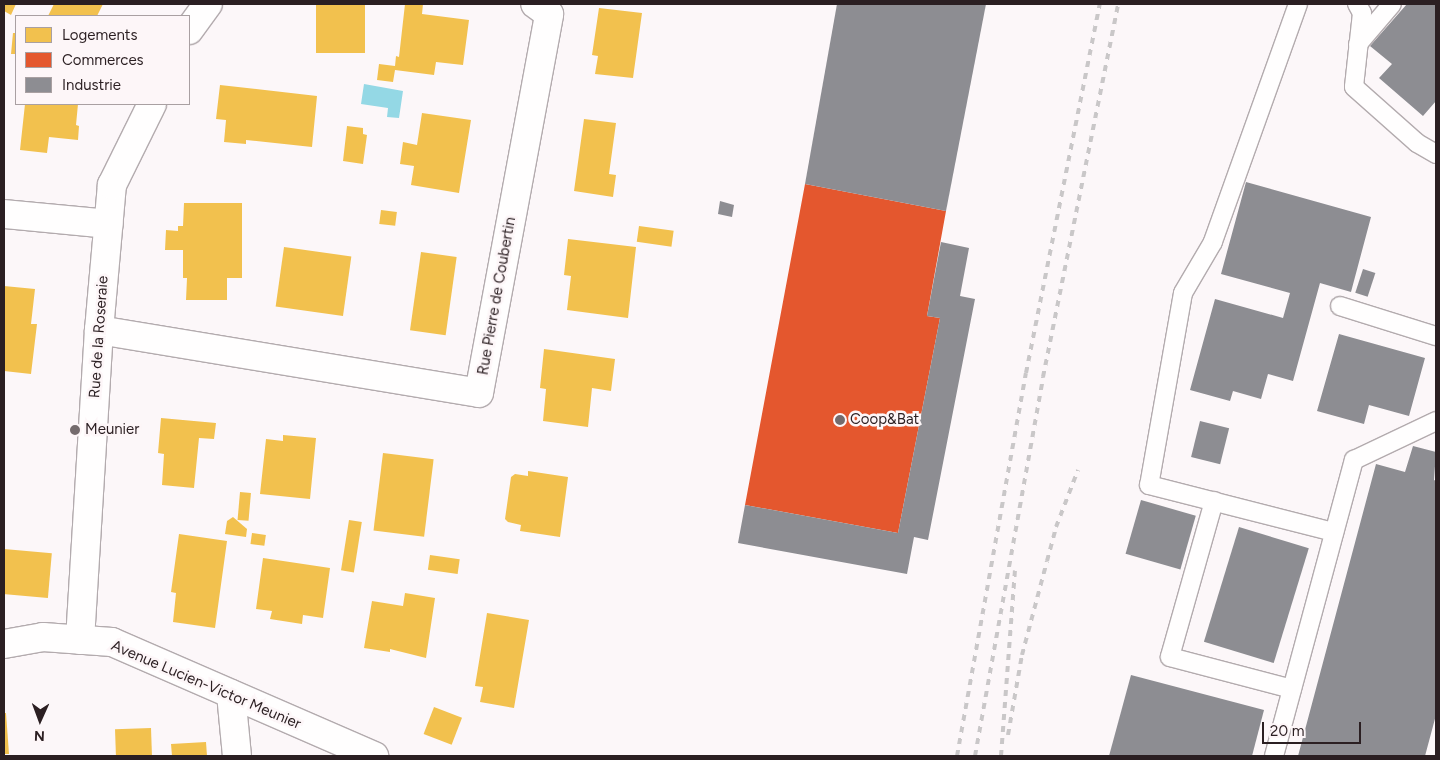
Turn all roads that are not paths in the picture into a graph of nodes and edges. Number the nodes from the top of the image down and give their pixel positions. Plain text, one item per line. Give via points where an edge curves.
1 (208, 4) edge
2 (535, 4) edge
3 (1298, 4) edge
4 (1357, 4) edge
5 (1392, 4) edge
6 (190, 29) edge
7 (1358, 44) junction
8 (152, 105) edge
9 (1436, 154) edge
10 (4, 214) edge
11 (109, 224) junction
12 (1340, 306) dead end
13 (99, 330) junction
14 (1436, 336) edge
15 (1436, 421) edge
16 (1214, 501) junction
17 (1334, 532) junction
18 (80, 640) junction
19 (4, 644) edge
20 (1292, 689) junction
21 (231, 694) junction
22 (358, 753) edge
23 (237, 756) edge
24 (1274, 756) edge

1 - 6 street
2 - 13 street, Rue Pierre de Coubertin via 549,14 479,393
3 - 16 lane via 1213,242 1184,293 1149,485
4 - 7 lane via 1362,13
5 - 7 lane
7 - 9 lane via 1354,87 1417,143
8 - 11 street, Rue de la Roseraie via 112,185
10 - 11 street
11 - 13 street, Rue de la Roseraie
12 - 14 lane
13 - 18 street, Rue de la Roseraie
15 - 17 lane via 1354,460
16 - 17 lane
16 - 20 lane via 1170,657
17 - 20 lane
18 - 19 street, Avenue Lucien-Victor Meunier via 43,637
18 - 21 street, Avenue Lucien-Victor Meunier via 112,642
20 - 24 lane
21 - 22 street, Avenue Lucien-Victor Meunier
21 - 23 street

